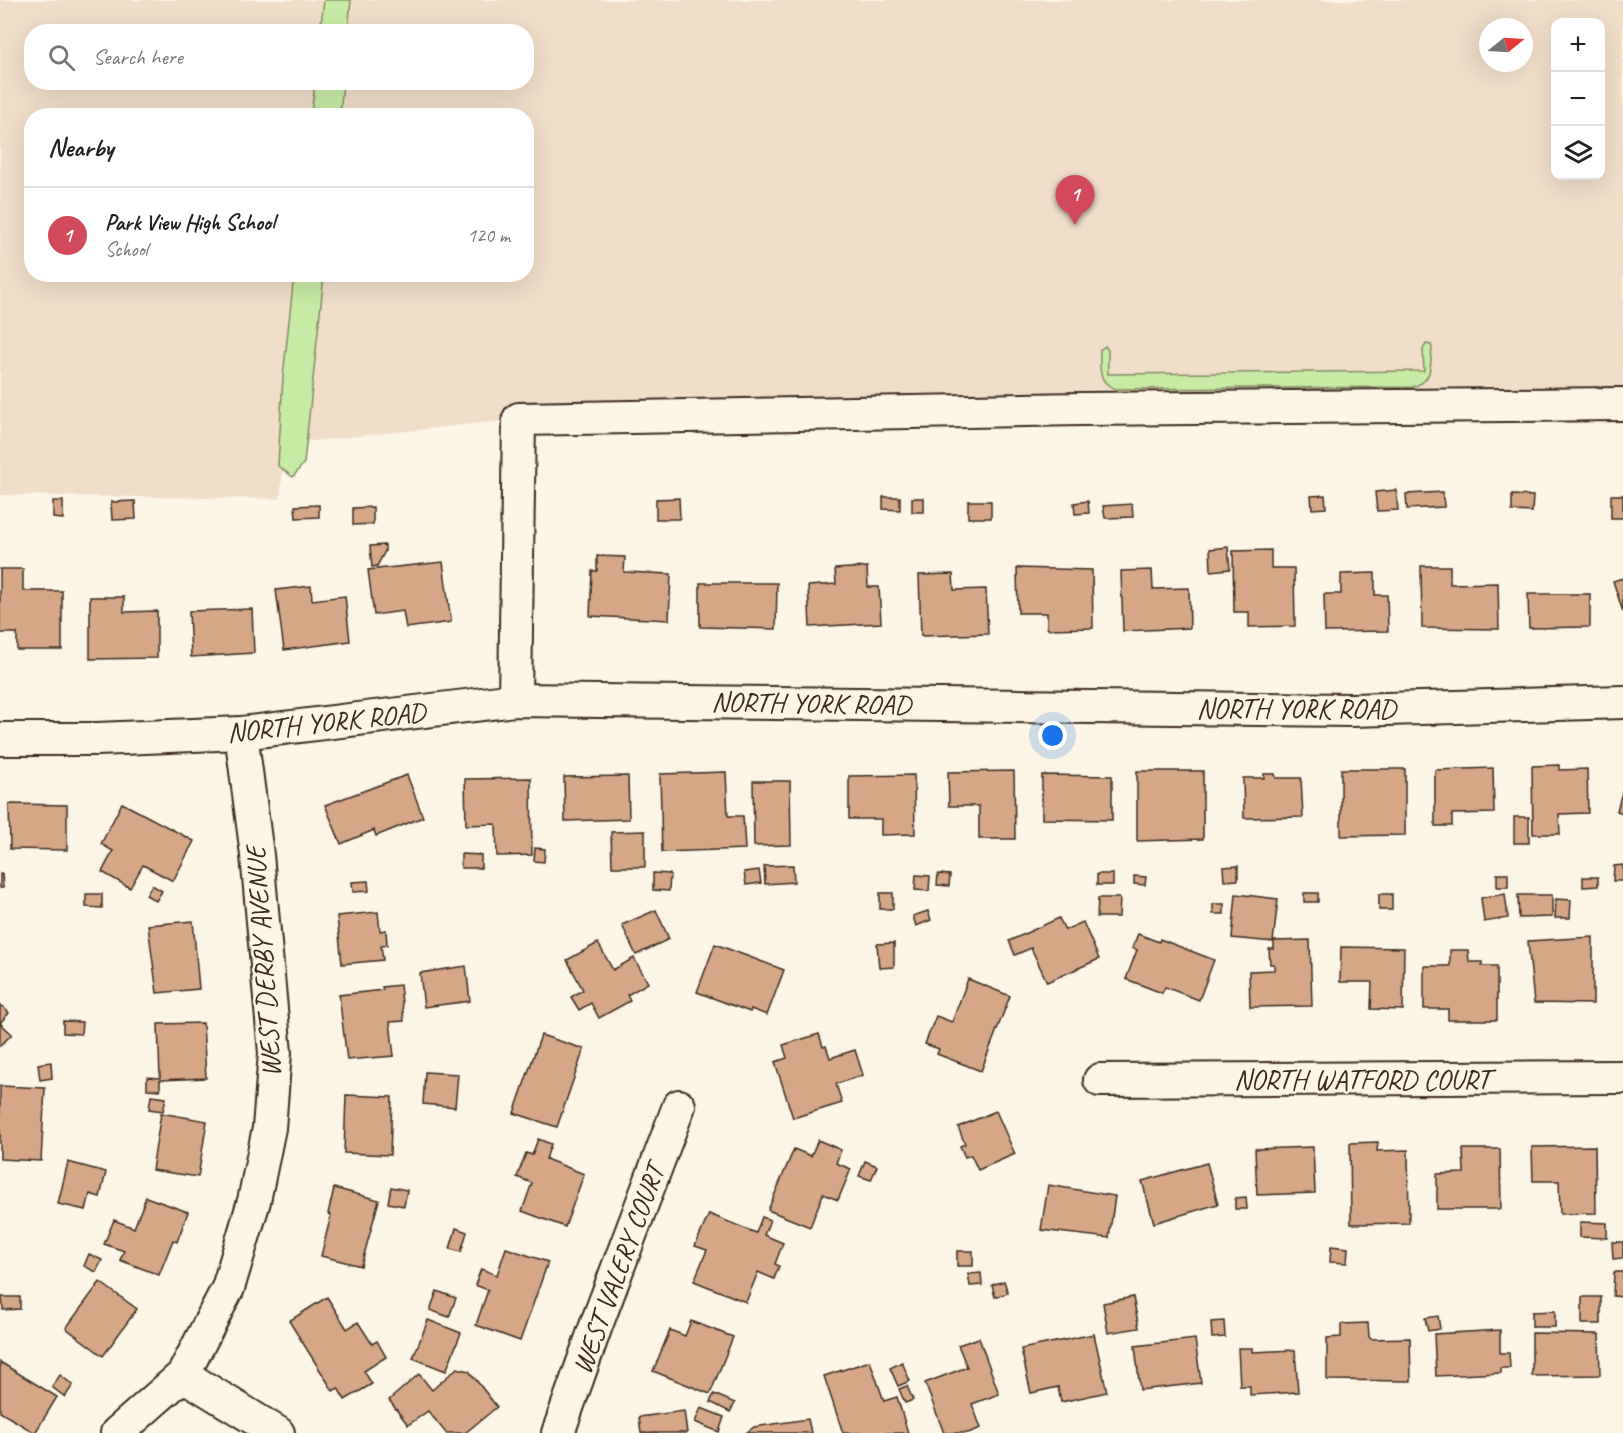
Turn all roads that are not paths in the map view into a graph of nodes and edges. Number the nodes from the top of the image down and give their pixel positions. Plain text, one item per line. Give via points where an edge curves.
1 (1623, 405) edge
2 (515, 700) junction
3 (1623, 702) edge
4 (241, 733) junction
5 (0, 739) edge
6 (1623, 1077) edge
7 (1100, 1080) dead end
8 (679, 1106) dead end
9 (183, 1375) junction
10 (117, 1433) edge
11 (278, 1433) edge
12 (558, 1433) edge

1 - 2 street via 1070,409 519,419
2 - 3 street, NORTH YORK ROAD via 1352,710
2 - 4 street, NORTH YORK ROAD
4 - 5 street, NORTH YORK ROAD
4 - 9 street, WEST DERBY AVENUE via 275,1053 269,1128 254,1201 228,1288
6 - 7 street, NORTH WATFORD COURT
8 - 12 street, WEST VALERY COURT
9 - 10 street, WEST DERBY AVENUE
9 - 11 street

